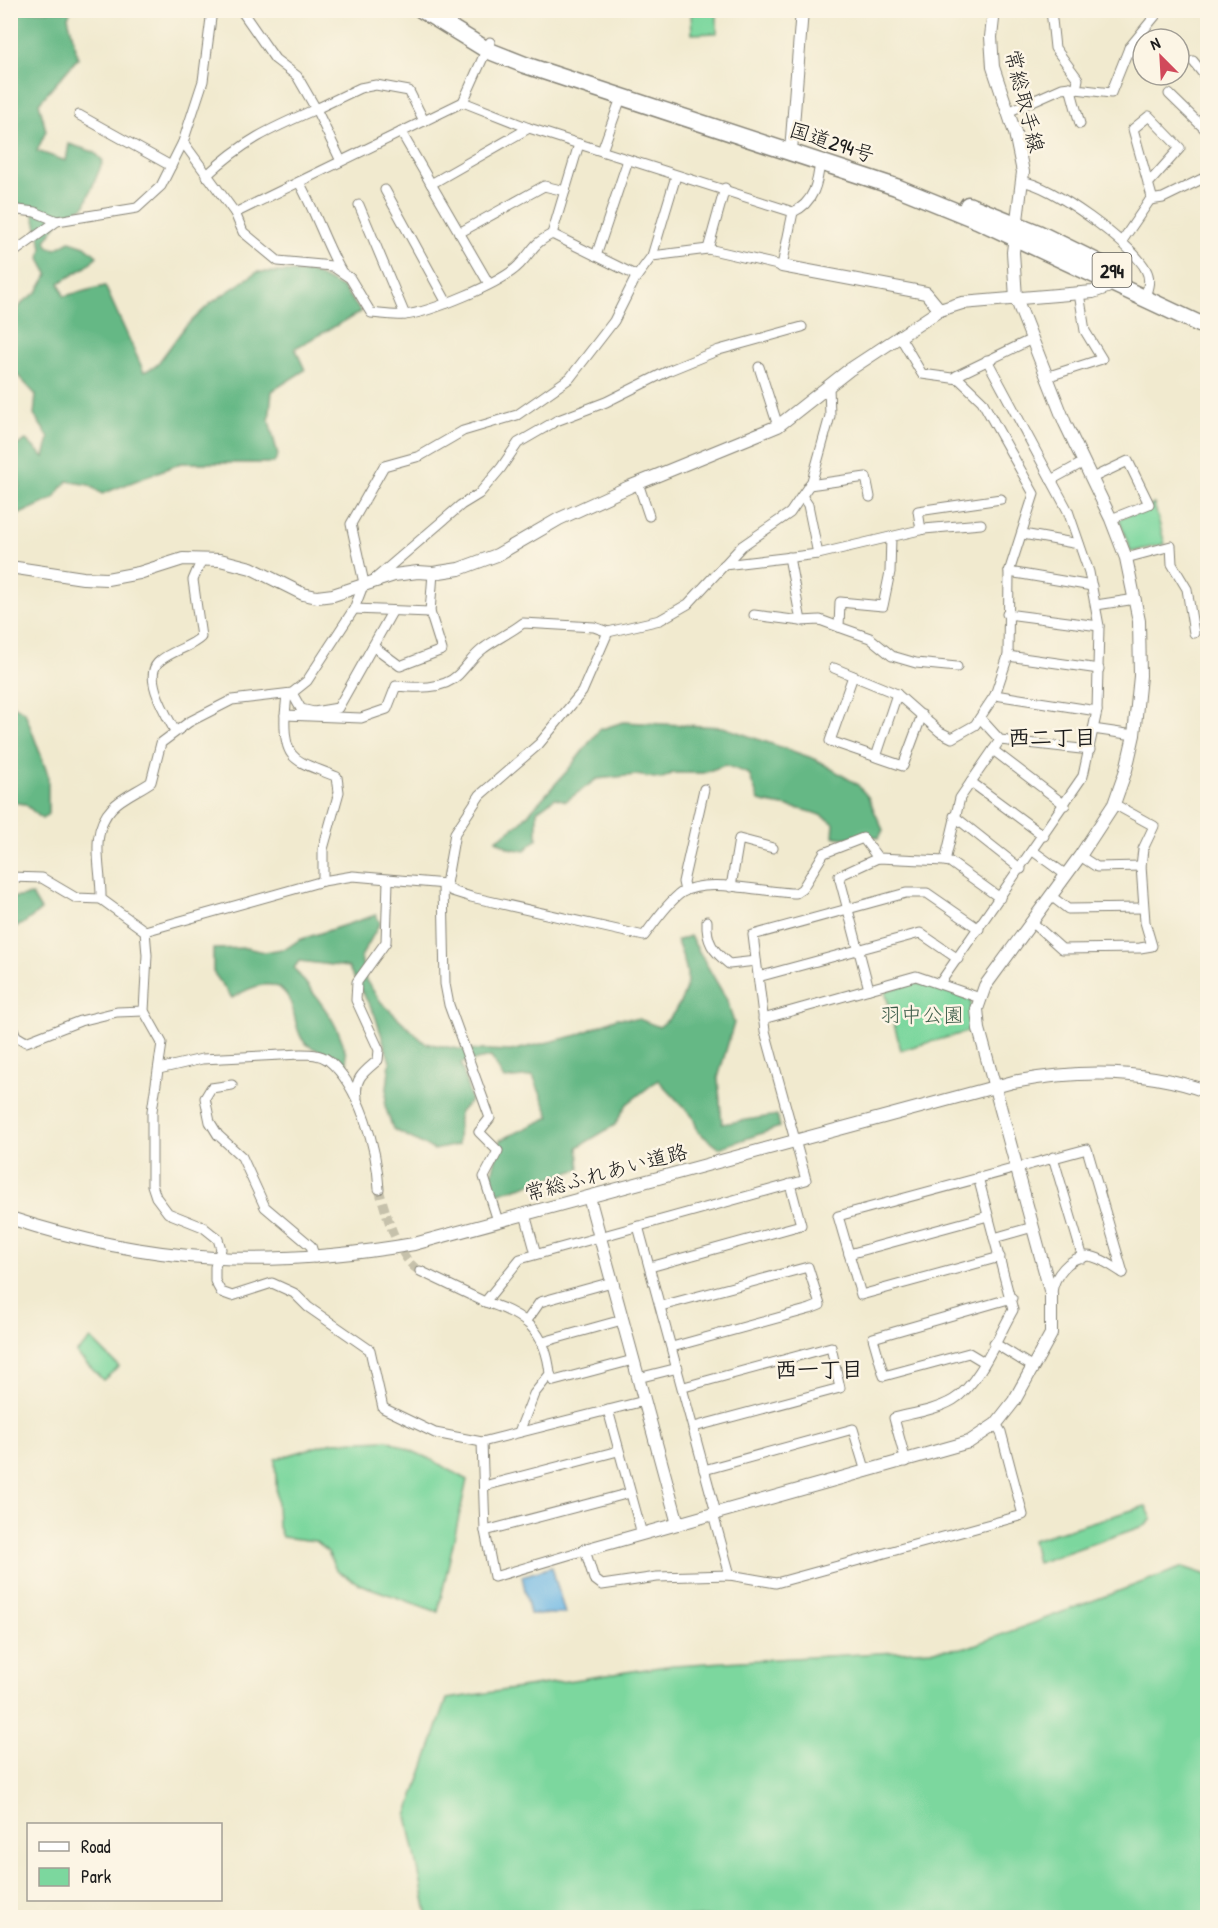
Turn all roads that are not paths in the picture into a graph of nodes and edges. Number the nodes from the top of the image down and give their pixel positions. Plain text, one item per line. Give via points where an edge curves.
1 (212, 10) edge
2 (241, 10) edge
3 (802, 10) edge
4 (994, 10) edge
5 (1051, 10) edge
6 (1160, 10) edge
7 (429, 14) edge
8 (488, 46) junction
9 (1129, 48) joint
10 (1193, 61) dead end
11 (1208, 80) edge
12 (1073, 88) junction
13 (622, 94) junction
14 (1169, 94) dead end
15 (463, 102) junction
16 (316, 109) junction
17 (1008, 112) junction
18 (79, 115) dead end
19 (423, 121) junction
20 (1080, 124) dead end
21 (529, 128) junction
22 (401, 132) junction
23 (1208, 132) edge
24 (183, 142) junction
25 (579, 144) junction
26 (792, 146) junction
27 (602, 151) junction
28 (628, 160) junction
29 (341, 161) junction
30 (820, 161) junction
31 (171, 166) junction
32 (206, 176) junction
33 (676, 176) junction
34 (1208, 176) edge
35 (299, 182) junction
36 (1023, 182) junction
37 (431, 184) junction
38 (1148, 184) junction
39 (725, 189) junction
40 (385, 190) dead end
41 (565, 191) junction
42 (1150, 200) junction
43 (359, 205) dead end
44 (10, 209) edge
45 (793, 212) junction
46 (235, 213) junction
47 (57, 221) junction
48 (1015, 230) junction
49 (459, 233) junction
50 (552, 234) junction
51 (1122, 241) junction
52 (708, 249) junction
53 (10, 255) edge
54 (596, 256) junction
55 (652, 256) junction
56 (782, 266) junction
57 (341, 272) junction
58 (637, 276) junction
59 (1112, 282) junction
60 (489, 284) junction
61 (1146, 292) junction
62 (1079, 293) junction
63 (1016, 298) junction
64 (447, 303) junction
65 (940, 310) junction
66 (405, 315) junction
67 (1208, 319) edge
68 (802, 327) dead end
69 (1208, 328) edge
70 (899, 335) junction
71 (1032, 339) junction
72 (987, 360) junction
73 (759, 367) dead end
74 (1046, 377) junction
75 (959, 379) junction
76 (829, 386) junction
77 (778, 426) junction
78 (1084, 462) junction
79 (1092, 478) junction
80 (1051, 480) junction
81 (638, 483) junction
82 (809, 485) junction
83 (802, 496) junction
84 (870, 497) dead end
85 (1001, 499) dead end
86 (649, 516) dead end
87 (1111, 519) junction
88 (981, 524) dead end
89 (921, 530) junction
90 (1023, 534) junction
91 (891, 537) junction
92 (1079, 543) junction
93 (818, 554) junction
94 (789, 557) junction
95 (1126, 558) junction
96 (202, 559) junction
97 (724, 565) junction
98 (10, 567) edge
99 (1009, 572) junction
100 (433, 573) junction
101 (369, 582) junction
102 (1092, 586) junction
103 (1136, 599) junction
104 (1096, 605) junction
105 (354, 609) junction
106 (393, 612) junction
107 (430, 612) junction
108 (1007, 614) junction
109 (754, 615) dead end
110 (801, 621) junction
111 (1099, 626) junction
112 (839, 627) junction
113 (608, 632) junction
114 (1194, 633) dead end
115 (373, 646) junction
116 (1008, 656) junction
117 (400, 666) junction
118 (957, 668) dead end
119 (834, 669) dead end
120 (1099, 669) junction
121 (853, 676) junction
122 (400, 686) junction
123 (290, 693) junction
124 (897, 694) junction
125 (995, 695) junction
126 (1097, 711) junction
127 (922, 715) junction
128 (285, 716) junction
129 (980, 718) junction
130 (1094, 729) junction
131 (176, 731) junction
132 (1134, 735) junction
133 (1000, 740) junction
134 (993, 750) junction
135 (1090, 750) junction
136 (876, 757) junction
137 (971, 782) junction
138 (704, 789) dead end
139 (1114, 804) junction
140 (1065, 805) junction
141 (954, 816) junction
142 (1044, 836) junction
143 (773, 848) dead end
144 (1034, 851) junction
145 (1080, 856) junction
146 (878, 858) junction
147 (945, 861) junction
148 (1140, 866) junction
149 (1021, 869) junction
150 (1066, 875) junction
151 (10, 878) edge
152 (323, 881) junction
153 (388, 881) junction
154 (445, 884) junction
155 (731, 887) junction
156 (685, 891) junction
157 (1051, 897) junction
158 (1000, 898) junction
159 (101, 899) junction
160 (1143, 908) junction
161 (848, 909) junction
162 (707, 921) dead end
163 (1032, 922) junction
164 (979, 929) junction
165 (145, 931) junction
166 (858, 949) junction
167 (958, 959) junction
168 (756, 961) junction
169 (758, 977) junction
170 (940, 983) junction
171 (869, 989) junction
172 (980, 998) junction
173 (144, 1011) junction
174 (764, 1019) junction
175 (10, 1022) edge
176 (159, 1069) junction
177 (232, 1084) dead end
178 (995, 1086) junction
179 (1208, 1092) edge
180 (357, 1100) junction
181 (795, 1141) junction
182 (1053, 1157) junction
183 (1017, 1167) junction
184 (978, 1177) junction
185 (790, 1184) junction
186 (379, 1189) tunnel mouth
187 (589, 1197) junction
188 (525, 1214) junction
189 (988, 1216) junction
190 (10, 1218) edge
191 (498, 1221) junction
192 (638, 1226) junction
193 (1033, 1227) junction
194 (600, 1238) junction
195 (994, 1238) junction
196 (536, 1254) junction
197 (849, 1254) junction
198 (1000, 1257) junction
199 (315, 1258) junction
200 (1083, 1258) junction
201 (219, 1259) junction
202 (650, 1267) junction
203 (420, 1271) tunnel mouth
204 (612, 1282) junction
205 (1051, 1294) junction
206 (1012, 1298) junction
207 (485, 1302) junction
208 (661, 1306) junction
209 (622, 1320) junction
210 (526, 1322) junction
211 (543, 1342) junction
212 (994, 1344) junction
213 (672, 1347) junction
214 (633, 1360) junction
215 (984, 1362) junction
216 (1033, 1367) junction
217 (678, 1368) junction
218 (550, 1374) junction
219 (638, 1378) junction
220 (684, 1388) junction
221 (644, 1401) junction
222 (608, 1410) junction
223 (996, 1424) junction
224 (694, 1427) junction
225 (519, 1432) junction
226 (482, 1442) junction
227 (618, 1451) junction
228 (906, 1462) junction
229 (704, 1470) junction
230 (866, 1472) junction
231 (484, 1486) junction
232 (630, 1493) junction
233 (715, 1514) junction
234 (678, 1524) junction
235 (485, 1531) junction
236 (642, 1534) junction
237 (585, 1550) junction
238 (730, 1575) junction

1 - 24 street via 203,81
2 - 16 street via 274,59 297,76
3 - 26 street
4 - 17 street, 常総取手線 via 991,52
5 - 12 street via 1055,48 1078,79
6 - 9 street
7 - 8 highway, 国道294号 / 294
8 - 13 highway, 国道294号 / 294
8 - 15 street
9 - 12 street via 1111,93
10 - 11 street
12 - 17 street via 1062,88
12 - 20 street
13 - 26 highway, 国道294号 / 294
13 - 27 street
14 - 23 street
15 - 19 street
15 - 21 street
16 - 19 street via 360,88 376,85 409,91
16 - 29 street
16 - 32 street via 254,136
17 - 36 street, 常総取手線
18 - 31 street
19 - 22 street
21 - 25 street
21 - 37 street
22 - 29 street
22 - 37 street
24 - 31 street
24 - 32 street
25 - 27 street
25 - 41 street
26 - 30 highway, 国道294号 / 294
26 - 48 highway, 国道294号 / 294
27 - 28 street
28 - 33 street
28 - 54 street
29 - 35 street
30 - 45 street via 811,197 804,207
30 - 48 highway, 国道294号 / 294
31 - 47 street via 161,186 137,208
32 - 46 street
33 - 39 street
33 - 55 street
34 - 42 street via 1163,198
35 - 46 street
35 - 57 street
36 - 48 street, 常総取手線
36 - 51 street via 1039,185
37 - 49 street
38 - 38 street via 1133,129 1149,116 1180,148
38 - 42 street
39 - 45 street
39 - 52 street
40 - 64 street
41 - 49 street via 544,186
41 - 50 street
42 - 51 street
43 - 66 street
44 - 47 street via 35,212
45 - 56 street
46 - 57 street via 243,232 278,261 332,266
47 - 53 street
48 - 59 highway, 国道294号 / 294
48 - 61 highway, 国道294号 / 294
48 - 63 street, 常総取手線 via 1012,268
49 - 60 street
50 - 54 street
50 - 60 street via 535,243 518,266
51 - 61 street via 1146,269
52 - 55 street
52 - 56 street
54 - 58 street
55 - 58 street
56 - 65 street via 926,293
57 - 66 street via 350,278 371,313
58 - 101 street via 614,321 570,378 517,415 463,431 420,456 384,466 351,524
59 - 61 highway, 国道294号 / 294
59 - 62 street via 1099,291
60 - 64 street
61 - 67 highway, 国道294号 / 294
61 - 69 highway, 国道294号 / 294
62 - 63 street
62 - 74 street via 1084,331 1102,359
63 - 65 street via 962,303
63 - 71 street, 常総取手線
64 - 66 street
65 - 70 street
68 - 101 street via 719,350 670,370 606,402 556,421 518,443 479,494
70 - 75 street via 922,374
70 - 76 street
71 - 72 street
71 - 74 street, 常総取手線
72 - 75 street via 956,376
72 - 80 street
73 - 77 street
74 - 78 street, 常総取手線
75 - 90 street via 982,400 1034,494
76 - 77 street
76 - 82 street via 830,416
77 - 81 street
78 - 79 street, 常総取手線
78 - 80 street
79 - 87 street, 常総取手線
79 - 87 street via 1128,461 1149,504
80 - 92 street
81 - 86 street
81 - 100 street via 559,519 497,555 459,569
82 - 83 street
82 - 84 street via 866,477
83 - 93 street via 808,505
83 - 97 street via 790,513 742,546
85 - 89 street via 918,511
87 - 95 street, 常総取手線
88 - 89 street
89 - 91 street
90 - 92 street
90 - 99 street
91 - 93 street
91 - 112 street via 890,572 883,606 840,602
92 - 102 street
93 - 94 street
94 - 97 street
94 - 110 street
95 - 103 street, 常総取手線
95 - 114 street via 1171,546 1172,564 1187,590
96 - 98 street via 183,559 107,579
96 - 101 street via 251,568 317,597
96 - 131 street via 193,580 201,637 159,661 153,675 159,702
97 - 113 street via 688,604 660,620
99 - 102 street
99 - 108 street
100 - 101 street via 418,572
100 - 107 street
101 - 105 street
102 - 104 street
103 - 104 street
103 - 132 street, 常総取手線 via 1140,667
104 - 111 street
105 - 106 street
105 - 123 street via 307,681
106 - 107 street
106 - 115 street
107 - 117 street via 442,650
108 - 111 street
108 - 116 street
109 - 110 street
110 - 112 street via 820,620
111 - 120 street
112 - 118 street via 870,638 892,656
113 - 122 street via 594,627 523,623 483,648 457,677 437,686
113 - 154 street via 582,692 538,744 480,795 455,833
115 - 117 street
115 - 123 street via 338,708 314,712 301,709
116 - 120 street
116 - 125 street
117 - 122 street
119 - 121 street
120 - 126 street
121 - 124 street
121 - 136 street via 830,741
122 - 128 street via 396,686 387,709 361,718
123 - 128 street
123 - 131 street via 232,700
124 - 127 street
124 - 136 street
125 - 126 street
125 - 129 street
126 - 130 street
127 - 129 street via 952,738
127 - 136 street via 903,766
128 - 152 street via 284,741 292,757 337,777 339,792 323,849
129 - 133 street
130 - 132 street
130 - 135 street
131 - 159 street via 159,747 151,782 112,808 103,819 97,854
132 - 139 street, 常総取手線
133 - 134 street
133 - 135 street
134 - 137 street
134 - 140 street
135 - 140 street via 1083,776
137 - 141 street
137 - 142 street
138 - 156 street via 683,882
139 - 145 street, 常総取手線
139 - 148 street via 1154,826
140 - 142 street
141 - 147 street
141 - 149 street
142 - 144 street
143 - 155 street via 739,839
144 - 149 street
144 - 150 street
145 - 148 street via 1097,867
145 - 150 street, 常総取手線
146 - 147 street
146 - 155 street via 863,838 824,853 796,893
146 - 161 street via 839,876
147 - 158 street
148 - 160 street
149 - 158 street
150 - 157 street, 常総取手線
151 - 159 street via 42,878 76,898
152 - 153 street via 353,876
152 - 165 street
153 - 154 street
153 - 180 street via 386,942 357,982 356,1000 379,1050 378,1060 361,1074 355,1085
154 - 156 street via 452,891 471,897 644,936
154 - 191 street via 448,1005 490,1118 479,1132 498,1151 484,1177
155 - 156 street via 719,885
157 - 160 street via 1068,909
157 - 163 street, 常総取手線
158 - 164 street
159 - 165 street
160 - 163 street via 1153,943 1150,947 1062,949
161 - 164 street via 906,893 927,893
161 - 166 street
161 - 168 street via 753,935
162 - 168 street via 712,950 729,964
163 - 172 street, 常総取手線
164 - 167 street
165 - 173 street
166 - 167 street via 920,933
166 - 169 street
166 - 171 street
167 - 170 street
168 - 169 street
169 - 174 street
170 - 171 street via 916,976
170 - 172 street
171 - 174 street
172 - 178 street via 977,1019
173 - 175 street via 117,1012 80,1021 26,1042 16,1036
173 - 176 street via 162,1043
174 - 181 street
176 - 180 street via 202,1059 315,1054 336,1069
176 - 201 street via 152,1111 152,1185 168,1213 213,1233 220,1249
177 - 199 street via 211,1088 204,1098 210,1122 242,1157 265,1207 311,1246
178 - 179 street, 常総ふれあい道路 via 1053,1076 1124,1074 1165,1079
178 - 181 street, 常総ふれあい道路
178 - 183 street
180 - 186 street via 377,1161
181 - 185 street via 806,1180
181 - 187 street, 常総ふれあい道路
182 - 183 street
182 - 200 street
182 - 200 street via 1087,1149 1123,1273 1099,1259
183 - 184 street
183 - 193 street
184 - 189 street
184 - 197 street via 838,1216
185 - 192 street
185 - 202 street via 801,1225
187 - 188 street, 常総ふれあい道路
187 - 194 street
188 - 191 street, 常総ふれあい道路
188 - 196 street
189 - 195 street
189 - 197 street
190 - 201 street, 常総ふれあい道路 via 129,1250
191 - 199 street, 常総ふれあい道路 via 414,1244
192 - 194 street
192 - 202 street
193 - 195 street
193 - 205 street
194 - 196 street
194 - 204 street
195 - 198 street
196 - 207 street via 520,1259
197 - 198 street via 861,1295
198 - 206 street
199 - 201 street, 常総ふれあい道路
200 - 205 street via 1066,1265 1054,1281
201 - 226 street via 215,1281 221,1292 232,1296 272,1282 282,1285 370,1350 383,1408 435,1433
202 - 208 street
203 - 207 street
204 - 209 street
204 - 210 street via 540,1302
205 - 216 street via 1051,1334
206 - 212 street via 1013,1310
206 - 215 street via 873,1338 884,1376 969,1353
207 - 210 street via 510,1309
208 - 213 street
208 - 213 street via 808,1267 820,1305
209 - 211 street
209 - 214 street
210 - 211 street
211 - 218 street
212 - 215 street
212 - 216 street
213 - 217 street
214 - 218 street via 554,1381
214 - 219 street
215 - 228 street via 969,1388 954,1400 894,1418
216 - 223 street
217 - 219 street
217 - 220 street
218 - 225 street via 534,1394
219 - 221 street
220 - 224 street
220 - 224 street via 831,1347 840,1388
221 - 222 street
221 - 234 street
222 - 225 street
222 - 227 street
223 - 228 street via 969,1442
223 - 238 street via 1023,1515 776,1582
224 - 229 street
225 - 226 street
226 - 231 street
227 - 231 street
227 - 232 street
228 - 230 street
229 - 230 street via 853,1429
229 - 233 street
230 - 233 street
231 - 235 street
232 - 235 street
232 - 236 street
233 - 234 street
233 - 238 street
234 - 236 street
235 - 237 street via 494,1577
236 - 237 street
237 - 238 street via 594,1579 602,1585 657,1577

